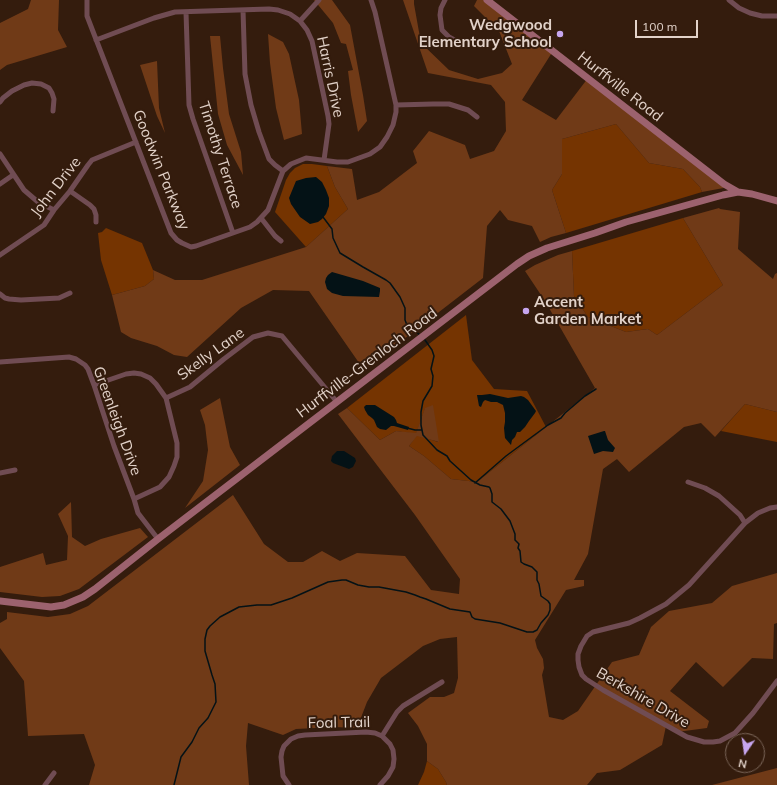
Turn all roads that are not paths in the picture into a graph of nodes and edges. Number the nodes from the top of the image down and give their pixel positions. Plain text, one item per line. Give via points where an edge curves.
1 (87, 0) edge
2 (319, 0) edge
3 (371, 0) edge
4 (445, 0) edge
5 (487, 0) edge
6 (729, 0) edge
7 (243, 10) junction
8 (186, 12) junction
9 (777, 16) edge
10 (300, 21) junction
11 (96, 40) junction
12 (473, 42) dead end
13 (0, 102) edge
14 (396, 105) junction
15 (53, 111) dead end
16 (477, 117) dead end
17 (136, 142) junction
18 (0, 154) edge
19 (324, 160) junction
20 (283, 171) junction
21 (13, 175) junction
22 (0, 184) edge
23 (70, 191) junction
24 (738, 192) junction
25 (777, 201) edge
26 (54, 210) junction
27 (261, 218) junction
28 (96, 222) dead end
29 (233, 233) junction
30 (281, 241) dead end
31 (0, 255) edge
32 (70, 293) dead end
33 (0, 294) edge
34 (0, 362) edge
35 (94, 385) junction
36 (166, 398) junction
37 (337, 402) junction
38 (15, 470) dead end
39 (0, 473) edge
40 (688, 482) dead end
41 (134, 499) junction
42 (777, 508) edge
43 (745, 523) junction
44 (158, 539) junction
45 (0, 601) edge
46 (442, 682) dead end
47 (777, 682) edge
48 (382, 736) junction
49 (54, 773) dead end
50 (45, 785) edge
51 (289, 785) edge
52 (380, 785) edge

1 - 11 street, Goodwin Parkway via 87,16
2 - 10 street
3 - 14 street
4 - 12 street via 440,15 442,30 458,42
5 - 24 main road, Hurffville Road via 724,184
6 - 9 street via 750,13
7 - 8 street, Harris Drive
7 - 10 street, Harris Drive via 278,10
7 - 20 street via 245,74 251,105 269,159
8 - 11 street, Harris Drive via 160,16
8 - 29 street, Timothy Terrace via 189,106
10 - 19 street, Harris Drive via 312,41 328,116
11 - 17 street, Goodwin Parkway
13 - 15 street via 12,91 24,85 41,84 52,93
14 - 16 street via 449,104 468,110
14 - 19 street via 393,125 380,147 370,154 348,162
17 - 23 street, John Drive via 92,160
17 - 29 street, Goodwin Parkway via 171,233 177,240 186,246 196,246
18 - 21 street
19 - 20 street via 306,158 291,164
20 - 27 street, Goodwin Parkway via 268,210
21 - 22 street
21 - 26 street via 30,196
23 - 26 street, John Drive
23 - 28 street via 94,209
24 - 25 main road, Hurffville-Grenloch Road
24 - 37 main road, Hurffville-Grenloch Road via 632,220 529,256
26 - 31 street, John Drive via 44,225
27 - 29 street, Goodwin Parkway via 250,227
27 - 30 street
32 - 33 street via 59,298 21,300 9,300
34 - 35 street, Greenleigh Drive via 69,357 76,359 88,369
35 - 36 street via 126,374 141,374 150,378
35 - 41 street, Greenleigh Drive
36 - 37 street, Skelly Lane via 190,387 253,337 268,333 282,336
36 - 41 street via 177,443 177,457 169,477 160,487
37 - 44 main road, Hurffville-Grenloch Road
38 - 39 street
40 - 43 street via 719,496
41 - 44 street, Greenleigh Drive via 138,513
42 - 43 street, Berkshire Drive via 758,513
43 - 47 street, Berkshire Drive via 689,585 666,604 634,621 587,636 578,654 578,667 586,679 603,690 687,737 704,742 720,741 735,733
44 - 45 main road, Hurffville-Grenloch Road via 95,589 64,605
46 - 48 street via 403,706
48 - 51 street, Foal Trail via 366,732 305,735 292,739 283,749 281,760 283,776
48 - 52 street, Foal Trail via 390,744 394,759 391,772
49 - 50 street

